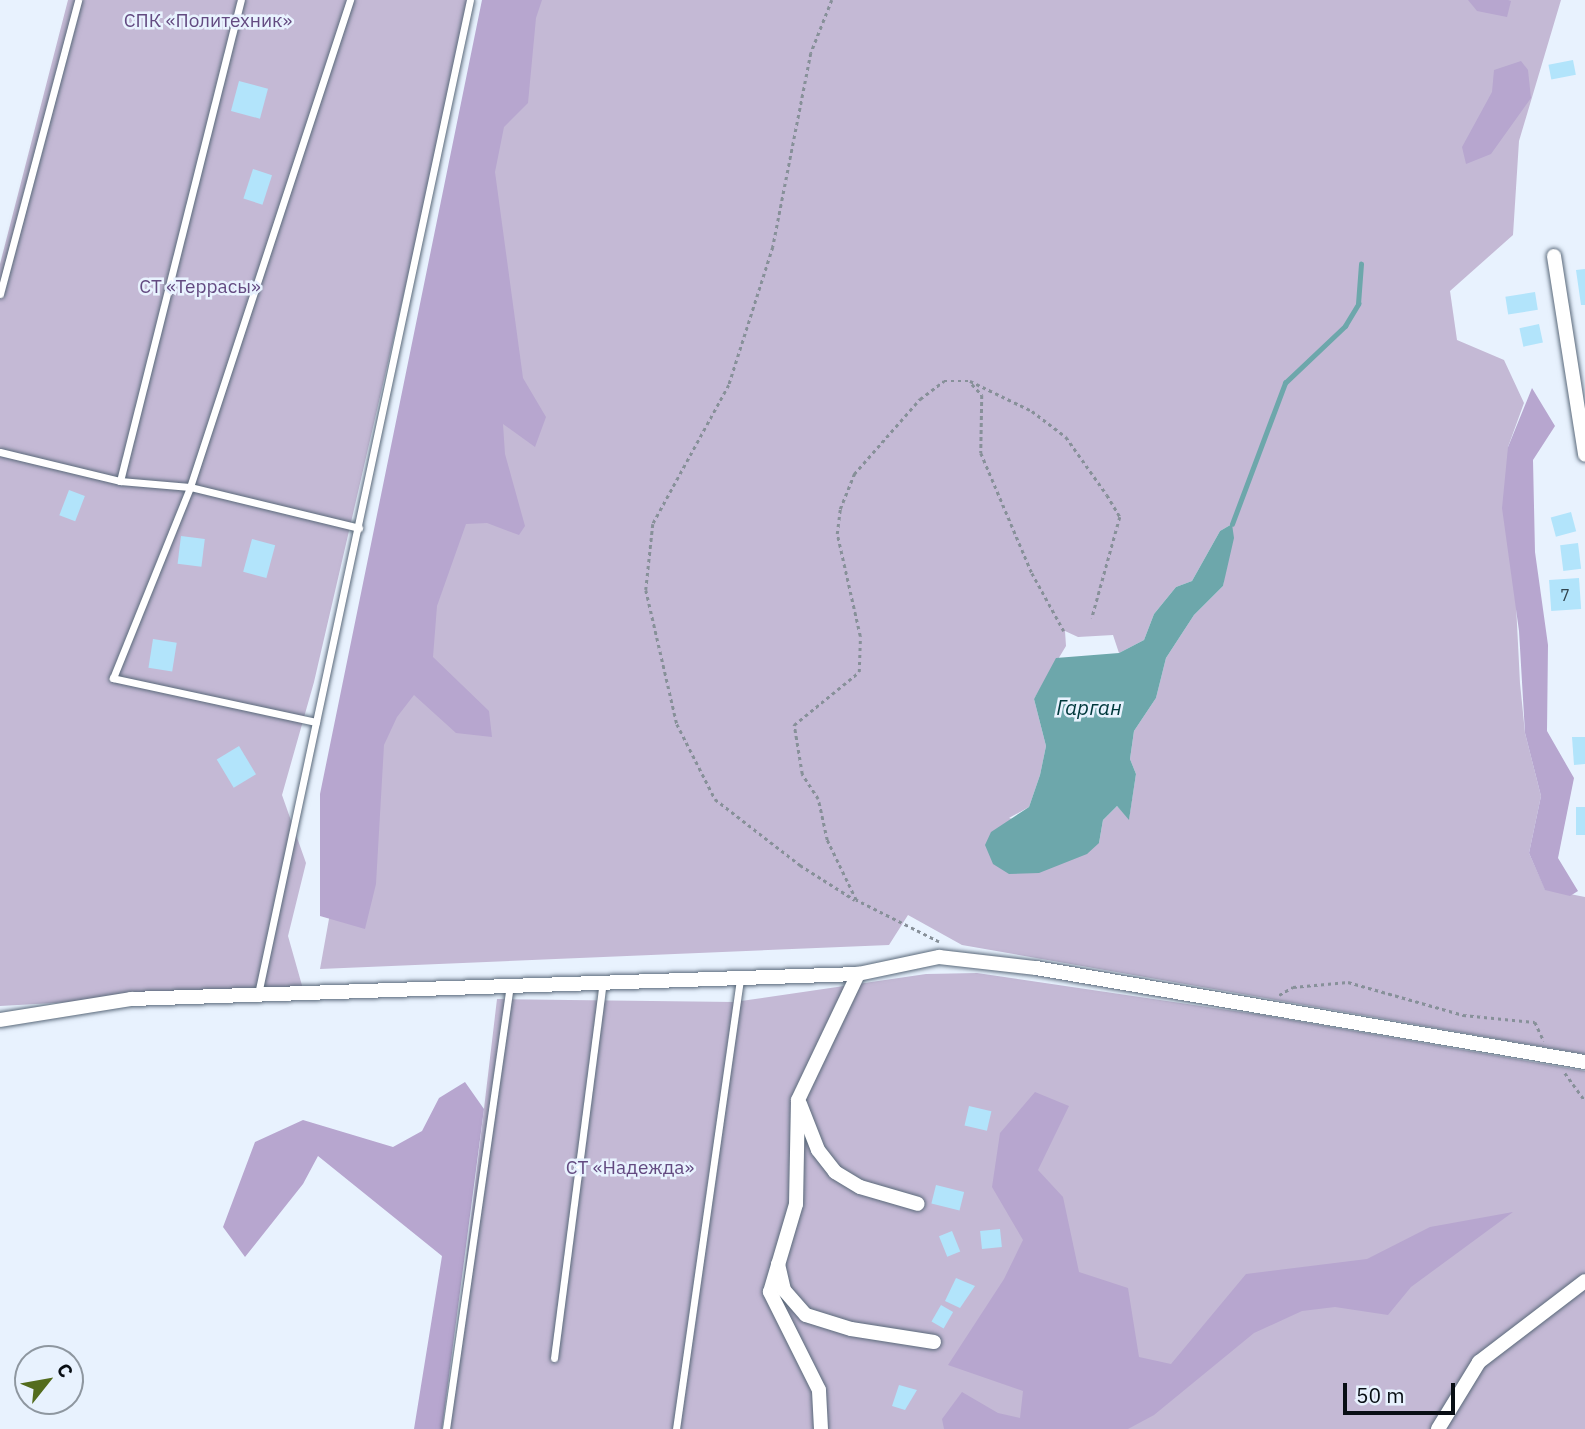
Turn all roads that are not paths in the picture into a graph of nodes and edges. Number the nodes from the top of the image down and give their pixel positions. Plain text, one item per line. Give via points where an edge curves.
1 (78, 0) edge
2 (241, 0) edge
3 (350, 0) edge
4 (470, 0) edge
5 (1554, 256) dead end
6 (0, 294) edge
7 (0, 452) edge
8 (1585, 455) edge
9 (120, 481) junction
10 (190, 487) junction
11 (359, 528) junction
12 (316, 722) junction
13 (858, 974) junction
14 (740, 978) junction
15 (603, 983) junction
16 (510, 986) junction
17 (258, 995) junction
18 (0, 1020) edge
19 (1585, 1062) edge
20 (798, 1100) junction
21 (918, 1204) dead end
22 (776, 1260) junction
23 (1585, 1281) edge
24 (934, 1342) dead end
25 (554, 1358) dead end
26 (446, 1429) edge
27 (676, 1429) edge
28 (821, 1429) edge
29 (1438, 1429) edge

1 - 6 lane
2 - 9 lane
3 - 10 lane
4 - 11 lane
5 - 8 street
7 - 9 lane
9 - 10 lane
10 - 11 lane
10 - 12 lane via 113,678
11 - 12 lane
12 - 17 lane
13 - 14 street
13 - 19 street via 939,957 1036,968
13 - 20 street
14 - 15 street
14 - 27 lane
15 - 16 street
15 - 25 lane
16 - 17 street
16 - 26 lane
17 - 18 street via 131,999
20 - 21 street via 818,1150 835,1172 860,1187
20 - 22 street via 796,1203
22 - 24 street via 784,1290 806,1315 851,1329
22 - 28 street via 770,1292 819,1390
23 - 29 street via 1479,1362

